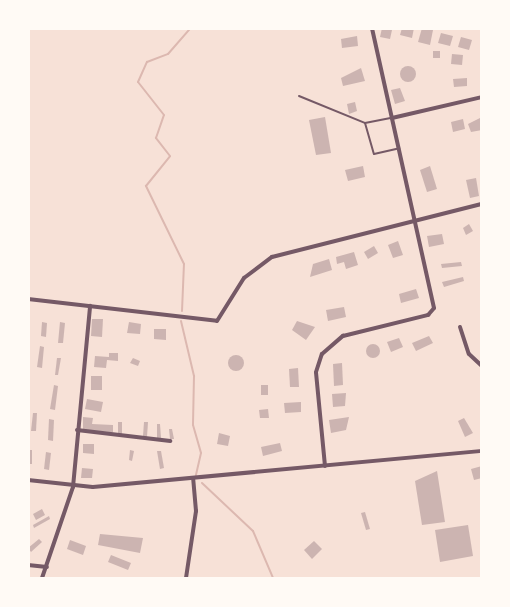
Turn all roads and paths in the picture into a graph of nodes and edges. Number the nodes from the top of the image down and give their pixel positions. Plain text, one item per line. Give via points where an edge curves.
1 (372, 28) edge
2 (299, 96) dead end
3 (482, 97) edge
4 (391, 118) junction
5 (365, 123) junction
6 (399, 148) junction
7 (482, 204) edge
8 (415, 220) junction
9 (28, 299) edge
10 (90, 306) junction
11 (460, 327) dead end
12 (482, 366) edge
13 (77, 430) junction
14 (170, 441) dead end
15 (482, 451) edge
16 (325, 466) junction
17 (193, 478) junction
18 (28, 480) edge
19 (73, 487) junction
20 (28, 565) edge
21 (47, 567) junction
22 (42, 579) edge
23 (186, 579) edge

1 - 4 street
2 - 5 lane
3 - 4 street
4 - 5 lane
4 - 6 street
5 - 6 lane via 374,154
6 - 8 street
7 - 8 street
8 - 10 street via 272,257 244,278 217,321
8 - 16 street via 433,311 343,336 322,354 316,372
9 - 10 street
10 - 13 street
11 - 12 street via 469,354
13 - 14 street
13 - 19 street
15 - 16 street
16 - 17 street
17 - 19 street
17 - 23 street via 196,511
18 - 19 street
19 - 21 street
20 - 21 street
21 - 22 street

